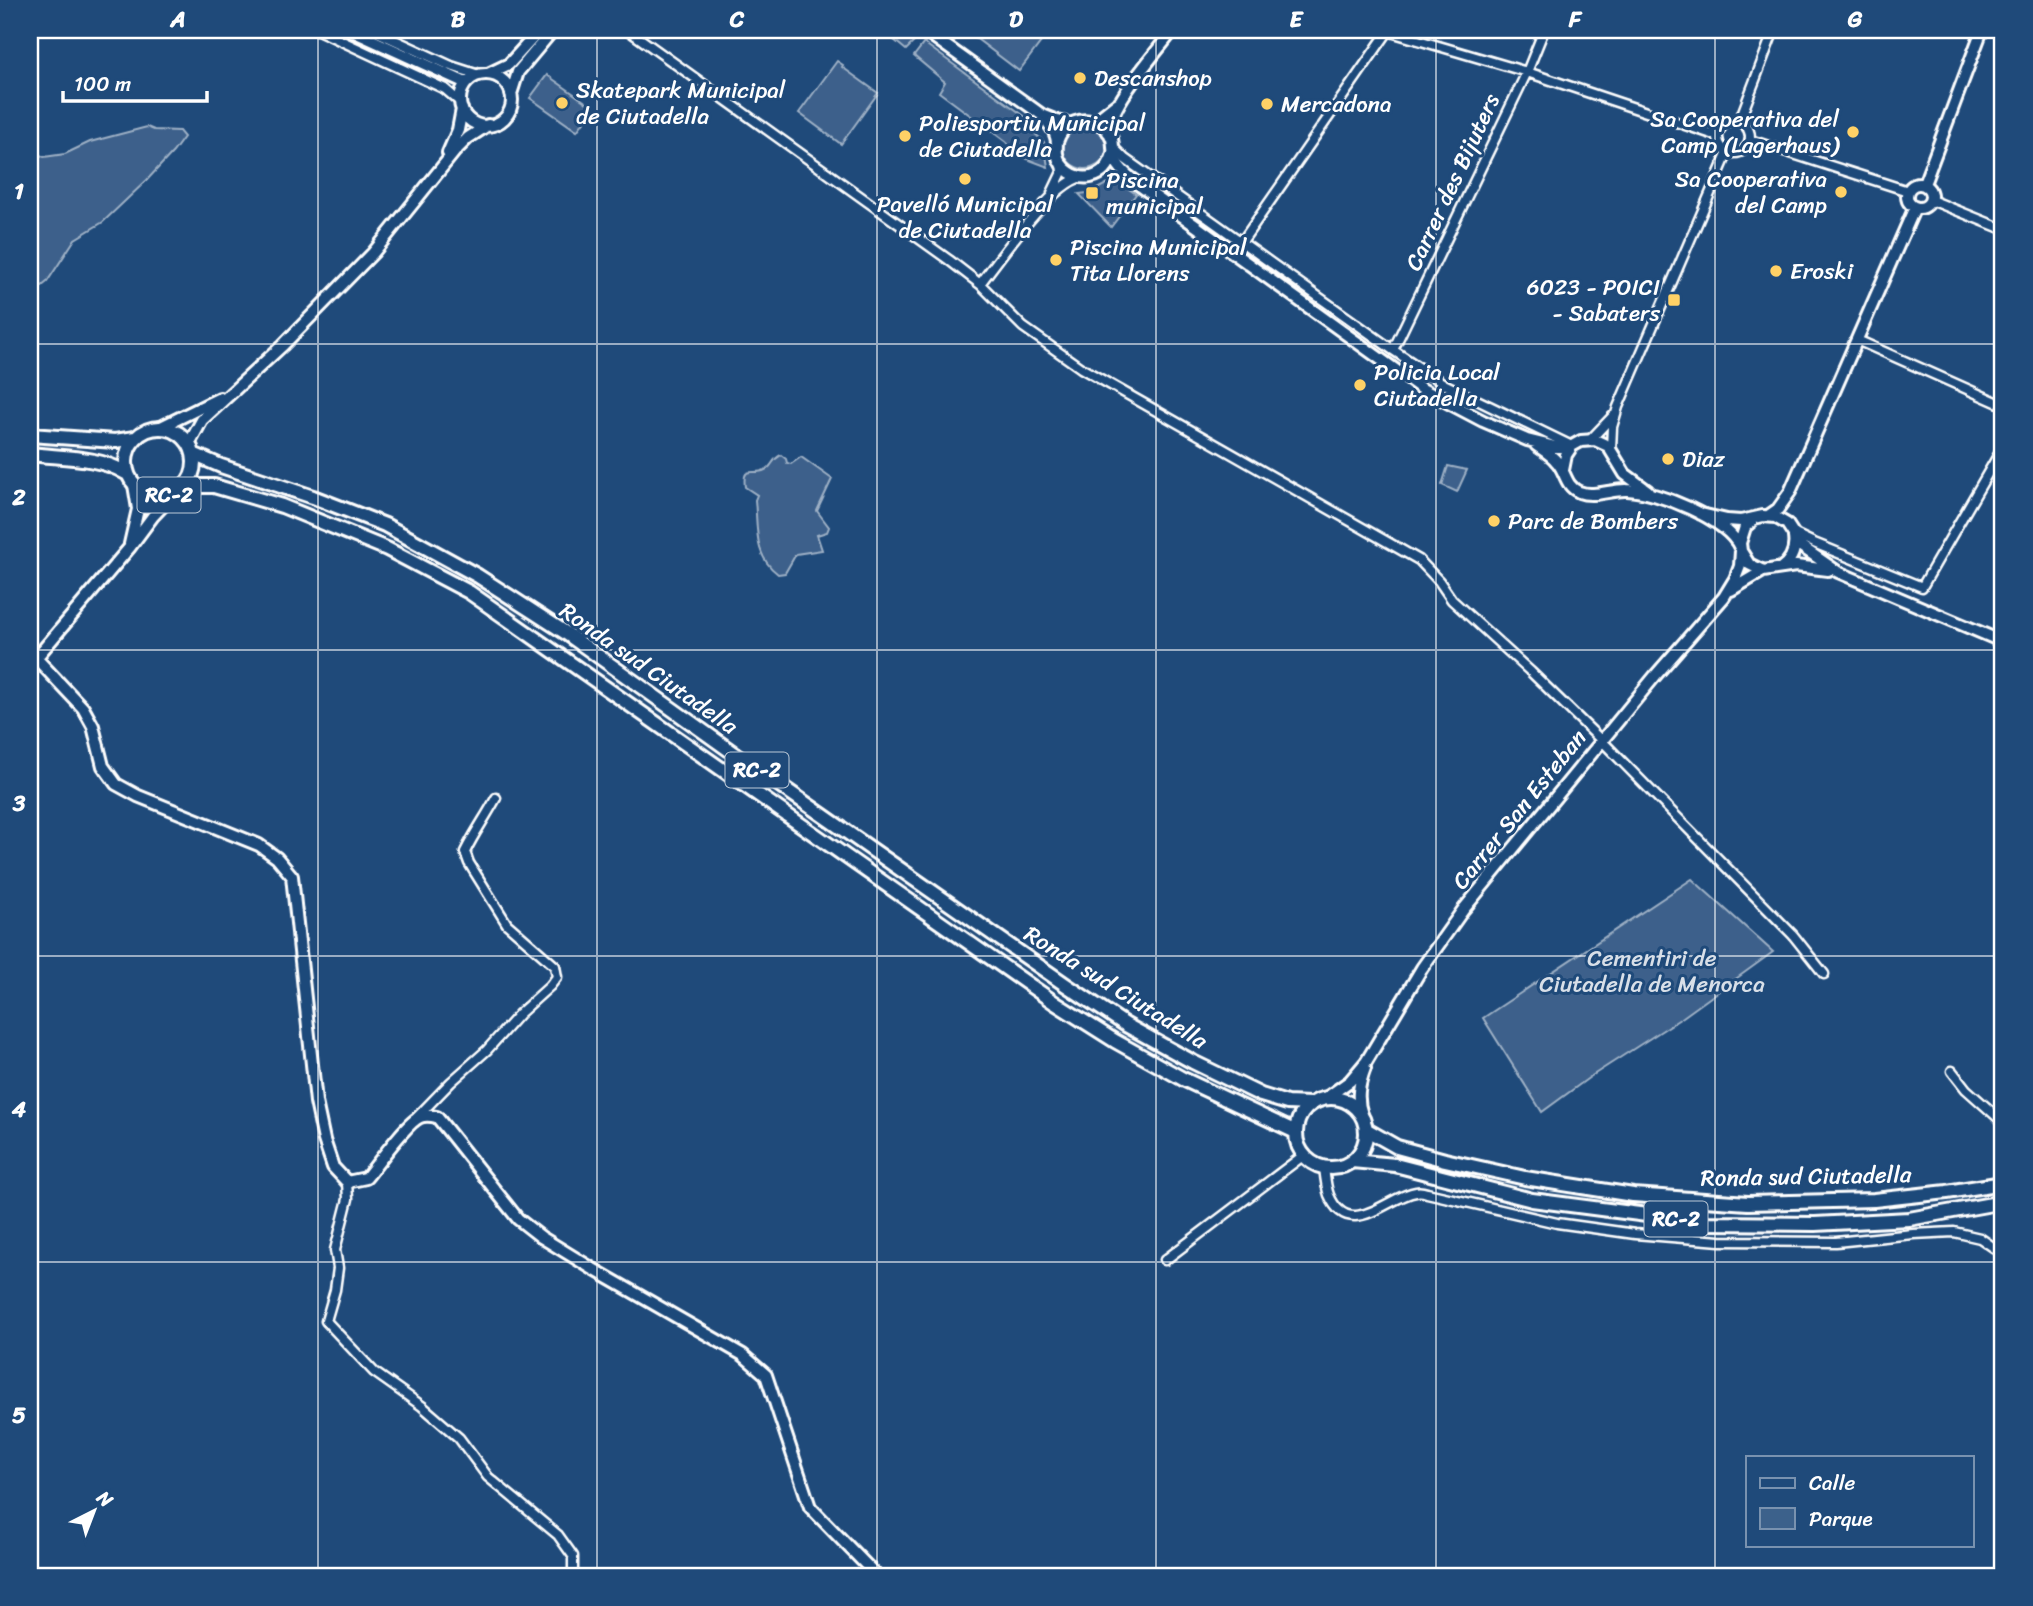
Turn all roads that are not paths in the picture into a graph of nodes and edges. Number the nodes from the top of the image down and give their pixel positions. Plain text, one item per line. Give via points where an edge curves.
1 (318, 30) edge
2 (350, 30) edge
3 (374, 30) edge
4 (540, 30) edge
5 (553, 30) edge
6 (628, 30) edge
7 (924, 30) edge
8 (1173, 30) edge
9 (1388, 30) edge
10 (1544, 30) edge
11 (1774, 30) edge
12 (1982, 30) edge
13 (1527, 72) junction
14 (484, 74) junction
15 (466, 83) junction
16 (511, 94) junction
17 (1120, 101) junction
18 (461, 105) junction
19 (1042, 115) junction
20 (1091, 121) junction
21 (1739, 122) junction
22 (1071, 124) junction
23 (488, 125) junction
24 (1108, 132) junction
25 (1718, 136) junction
26 (1750, 140) junction
27 (1057, 142) junction
28 (1113, 150) junction
29 (1728, 152) junction
30 (1061, 163) junction
31 (439, 169) junction
32 (1102, 172) junction
33 (1083, 177) junction
34 (1135, 182) junction
35 (1924, 184) junction
36 (1908, 191) junction
37 (1049, 199) junction
38 (1931, 200) junction
39 (1915, 207) junction
40 (2003, 229) edge
41 (1241, 243) junction
42 (980, 284) junction
43 (1857, 340) junction
44 (1393, 350) junction
45 (229, 394) junction
46 (2003, 405) edge
47 (1618, 407) junction
48 (159, 428) junction
49 (30, 435) edge
50 (135, 438) junction
51 (1527, 440) junction
52 (1590, 440) junction
53 (1572, 447) junction
54 (2003, 447) edge
55 (191, 449) junction
56 (1611, 449) junction
57 (30, 454) edge
58 (1617, 462) junction
59 (1563, 470) junction
60 (126, 473) junction
61 (134, 485) junction
62 (185, 486) junction
63 (1601, 492) junction
64 (1790, 492) junction
65 (174, 494) junction
66 (1658, 496) junction
67 (1701, 514) junction
68 (1768, 516) junction
69 (1753, 520) junction
70 (1791, 531) junction
71 (130, 547) junction
72 (1741, 550) junction
73 (1778, 569) junction
74 (1763, 571) junction
75 (1838, 572) junction
76 (1724, 597) junction
77 (2003, 642) edge
78 (33, 655) edge
79 (1602, 741) junction
80 (496, 798) dead end
81 (1824, 974) dead end
82 (1366, 1062) junction
83 (1952, 1071) dead end
84 (1326, 1098) junction
85 (1310, 1104) junction
86 (1362, 1115) junction
87 (418, 1117) junction
88 (2003, 1122) edge
89 (1367, 1130) junction
90 (1296, 1132) junction
91 (1304, 1155) junction
92 (1352, 1161) junction
93 (1324, 1167) junction
94 (347, 1182) junction
95 (2003, 1183) edge
96 (2003, 1202) edge
97 (2003, 1254) edge
98 (1165, 1260) dead end
99 (573, 1576) edge
100 (877, 1576) edge

1 - 18 street via 444,89
2 - 15 street
3 - 14 street via 451,66
4 - 14 street via 509,64
5 - 16 street via 518,72
6 - 42 street
7 - 19 street
8 - 17 street
9 - 13 street
9 - 41 street
10 - 13 street, Carrer des Bijuters
11 - 21 street
12 - 35 street
13 - 25 street
13 - 44 street, Carrer des Bijuters
14 - 15 street
14 - 16 street via 503,80
15 - 18 street
16 - 23 street via 506,115
17 - 20 street
17 - 24 street
18 - 23 street via 472,121
18 - 31 street via 458,130
19 - 22 street
19 - 27 street
20 - 22 street
20 - 24 street
21 - 25 street via 1725,124
21 - 26 street
22 - 27 street
23 - 31 street via 468,138
24 - 28 street
25 - 29 street
26 - 29 street via 1741,151
26 - 36 street
27 - 30 street
28 - 32 street
28 - 34 street via 1115,160
28 - 41 street
29 - 47 street
30 - 33 street
30 - 37 street via 1062,172
31 - 45 street via 373,253
32 - 33 street
32 - 34 street
33 - 37 street
34 - 51 street via 1422,388
35 - 36 street
35 - 38 street
36 - 39 street
37 - 42 street
38 - 39 street via 1923,208
38 - 40 street
39 - 43 street
41 - 44 street
42 - 79 street via 1023,327 1081,369 1419,560 1452,600
43 - 46 street
43 - 64 street
44 - 53 street via 1444,384
45 - 48 street
45 - 55 street via 202,420
47 - 52 street
47 - 56 street
48 - 50 main road
48 - 55 main road, RC-2 via 181,435
49 - 50 main road via 115,441
50 - 60 main road, RC-2 via 127,450
51 - 53 street
51 - 59 street
52 - 53 street
52 - 56 street
53 - 59 street
54 - 70 street via 1922,587
55 - 62 main road, RC-2 via 194,465
55 - 85 main road, Ronda sud Ciutadella / RC-2 via 221,466 385,525 478,576 1126,1024 1261,1095
56 - 58 street
57 - 60 main road, RC-2 via 96,461
58 - 63 street via 1614,480
58 - 66 street via 1625,474
59 - 63 street via 1575,489 1587,494
60 - 61 main road, RC-2
61 - 65 main road, RC-2 via 159,497
61 - 71 street via 138,509
62 - 65 main road, RC-2
62 - 90 main road, Ronda sud Ciutadella / RC-2 via 214,486 282,506 387,549 469,592 1055,1003 1183,1079
63 - 66 street via 1632,490
64 - 68 street
64 - 70 street
65 - 71 street
66 - 67 street
67 - 69 street
67 - 72 street via 1723,528
68 - 69 street
68 - 70 street via 1782,520
69 - 72 street via 1742,532
70 - 73 street via 1795,547 1791,558
70 - 75 street via 1802,547
71 - 78 street
72 - 74 street via 1749,564
72 - 76 street, Carrer San Esteban via 1740,566
73 - 74 street
73 - 75 street via 1803,566
74 - 76 street, Carrer San Esteban
75 - 77 street
76 - 79 street, Carrer San Esteban
78 - 94 street via 83,708 93,726 103,766 117,784 259,845 292,876 316,1102 332,1167
79 - 81 street via 1793,935
79 - 82 street, Carrer San Esteban via 1463,910
80 - 87 street via 465,852 507,924 555,966 557,976
82 - 84 street, Carrer San Esteban
82 - 86 street, Carrer San Esteban via 1358,1103
83 - 88 street
84 - 85 main road, RC-2
84 - 86 main road via 1346,1101
85 - 90 main road
86 - 89 main road
87 - 94 street via 366,1178
87 - 100 street via 437,1117 517,1219 541,1237 743,1355 766,1375 810,1507
89 - 92 main road via 1364,1147
89 - 95 main road, Ronda sud Ciutadella / RC-2 via 1397,1147 1445,1160 1633,1195 1748,1203 1874,1200
90 - 91 main road
91 - 93 main road
91 - 98 street
92 - 93 main road, RC-2
92 - 96 main road, Ronda sud Ciutadella / RC-2 via 1395,1165 1532,1200 1708,1223 1909,1219
93 - 97 street via 1329,1195 1340,1211 1355,1216 1416,1192 1558,1223 1635,1234 1720,1241 1836,1242 1954,1232 1980,1238
94 - 99 street via 348,1199 335,1250 335,1290 327,1321 374,1372 459,1438 488,1477 558,1535 573,1556

